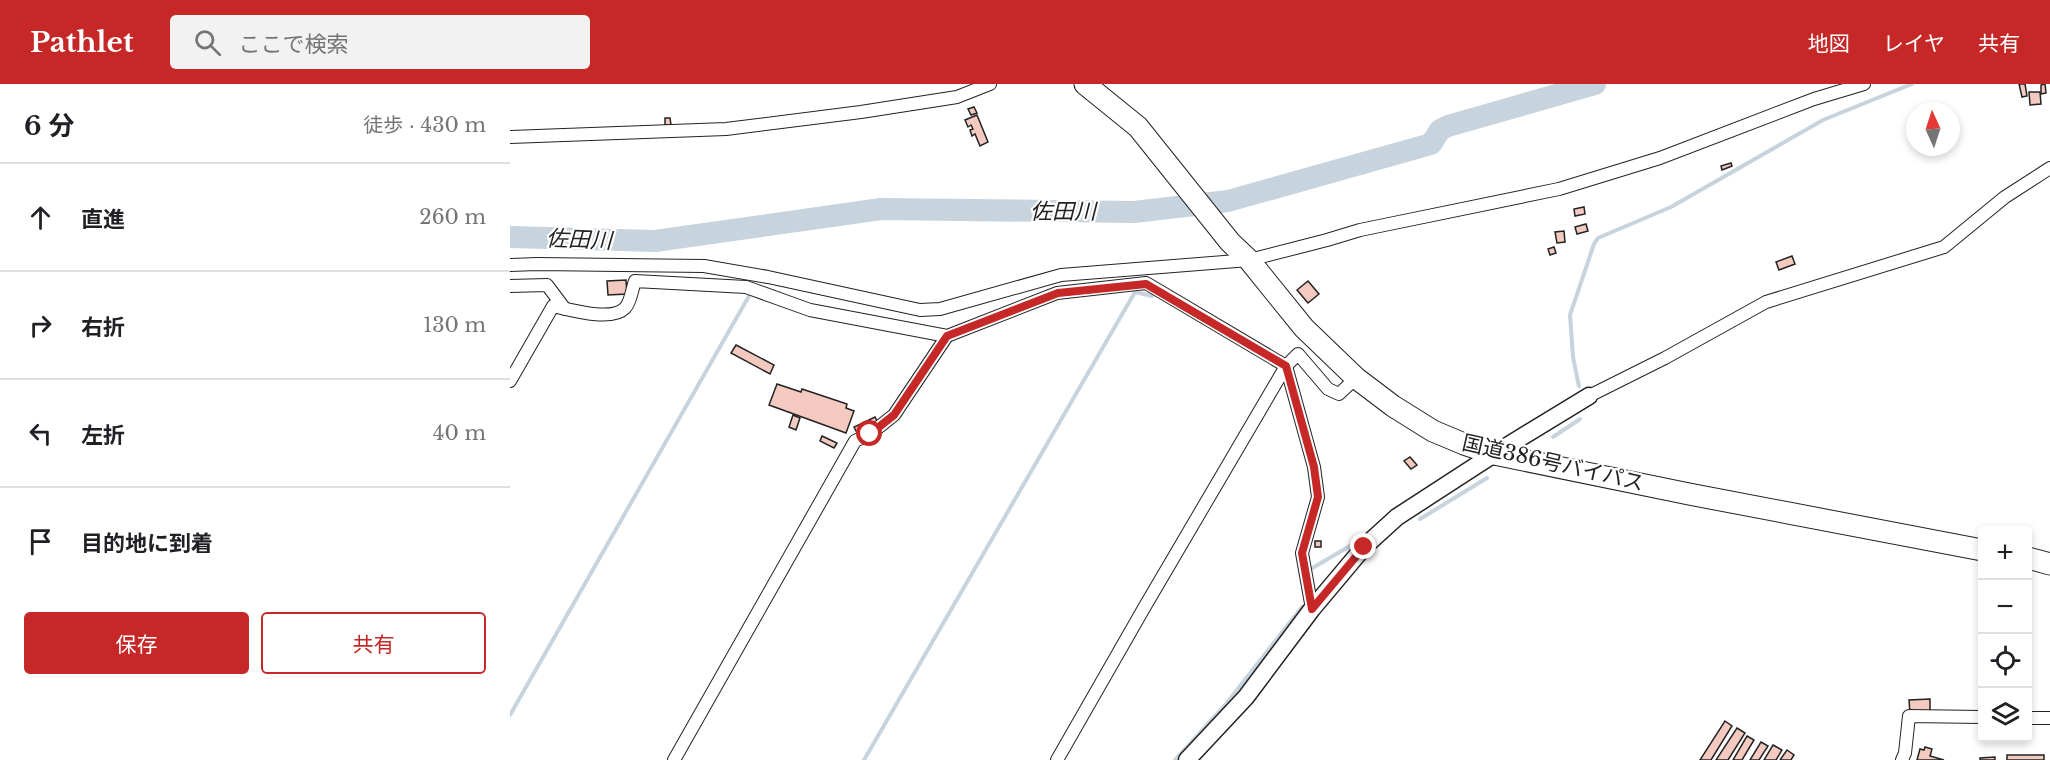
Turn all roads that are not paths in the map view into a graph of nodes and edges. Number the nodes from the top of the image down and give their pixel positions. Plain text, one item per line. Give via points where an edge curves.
1 (990, 84) edge
2 (1085, 84) edge
3 (1864, 84) edge
4 (510, 137) edge
5 (2050, 168) edge
6 (1249, 260) junction
7 (510, 265) edge
8 (510, 286) edge
9 (565, 309) junction
10 (947, 336) junction
11 (1286, 366) junction
12 (1356, 378) junction
13 (510, 381) edge
14 (1588, 396) joint
15 (1494, 454) junction
16 (1978, 549) edge
17 (2032, 559) edge
18 (2050, 564) edge
19 (1312, 609) junction
20 (1978, 717) edge
21 (2032, 718) edge
22 (2050, 718) edge
23 (674, 760) edge
24 (1057, 760) edge
25 (1187, 760) edge
26 (1902, 760) edge

1 - 4 street via 957,97 726,129
2 - 6 highway, 国道386号バイパス via 1138,127 1230,242
3 - 6 street via 1660,158 1559,189 1360,230
5 - 14 street via 2005,197 1944,247 1766,302
6 - 7 street via 1061,275 940,309 920,310 704,266
6 - 12 highway, 国道386号バイパス via 1304,328
8 - 9 street via 547,285
9 - 10 street via 616,314 627,307 635,281 746,287 810,310
9 - 13 street via 553,306
10 - 11 street via 1058,293 1146,284
10 - 23 street via 894,415 855,441
11 - 12 street via 1298,354 1328,390 1339,394
11 - 19 street via 1314,467 1318,497 1302,553
11 - 24 street
12 - 15 highway, 国道386号バイパス via 1433,431
14 - 15 street
15 - 16 highway, 国道386号バイパス
15 - 19 street via 1397,517 1364,547
17 - 18 highway
19 - 25 street via 1246,696
20 - 26 street via 1909,716
21 - 22 street

